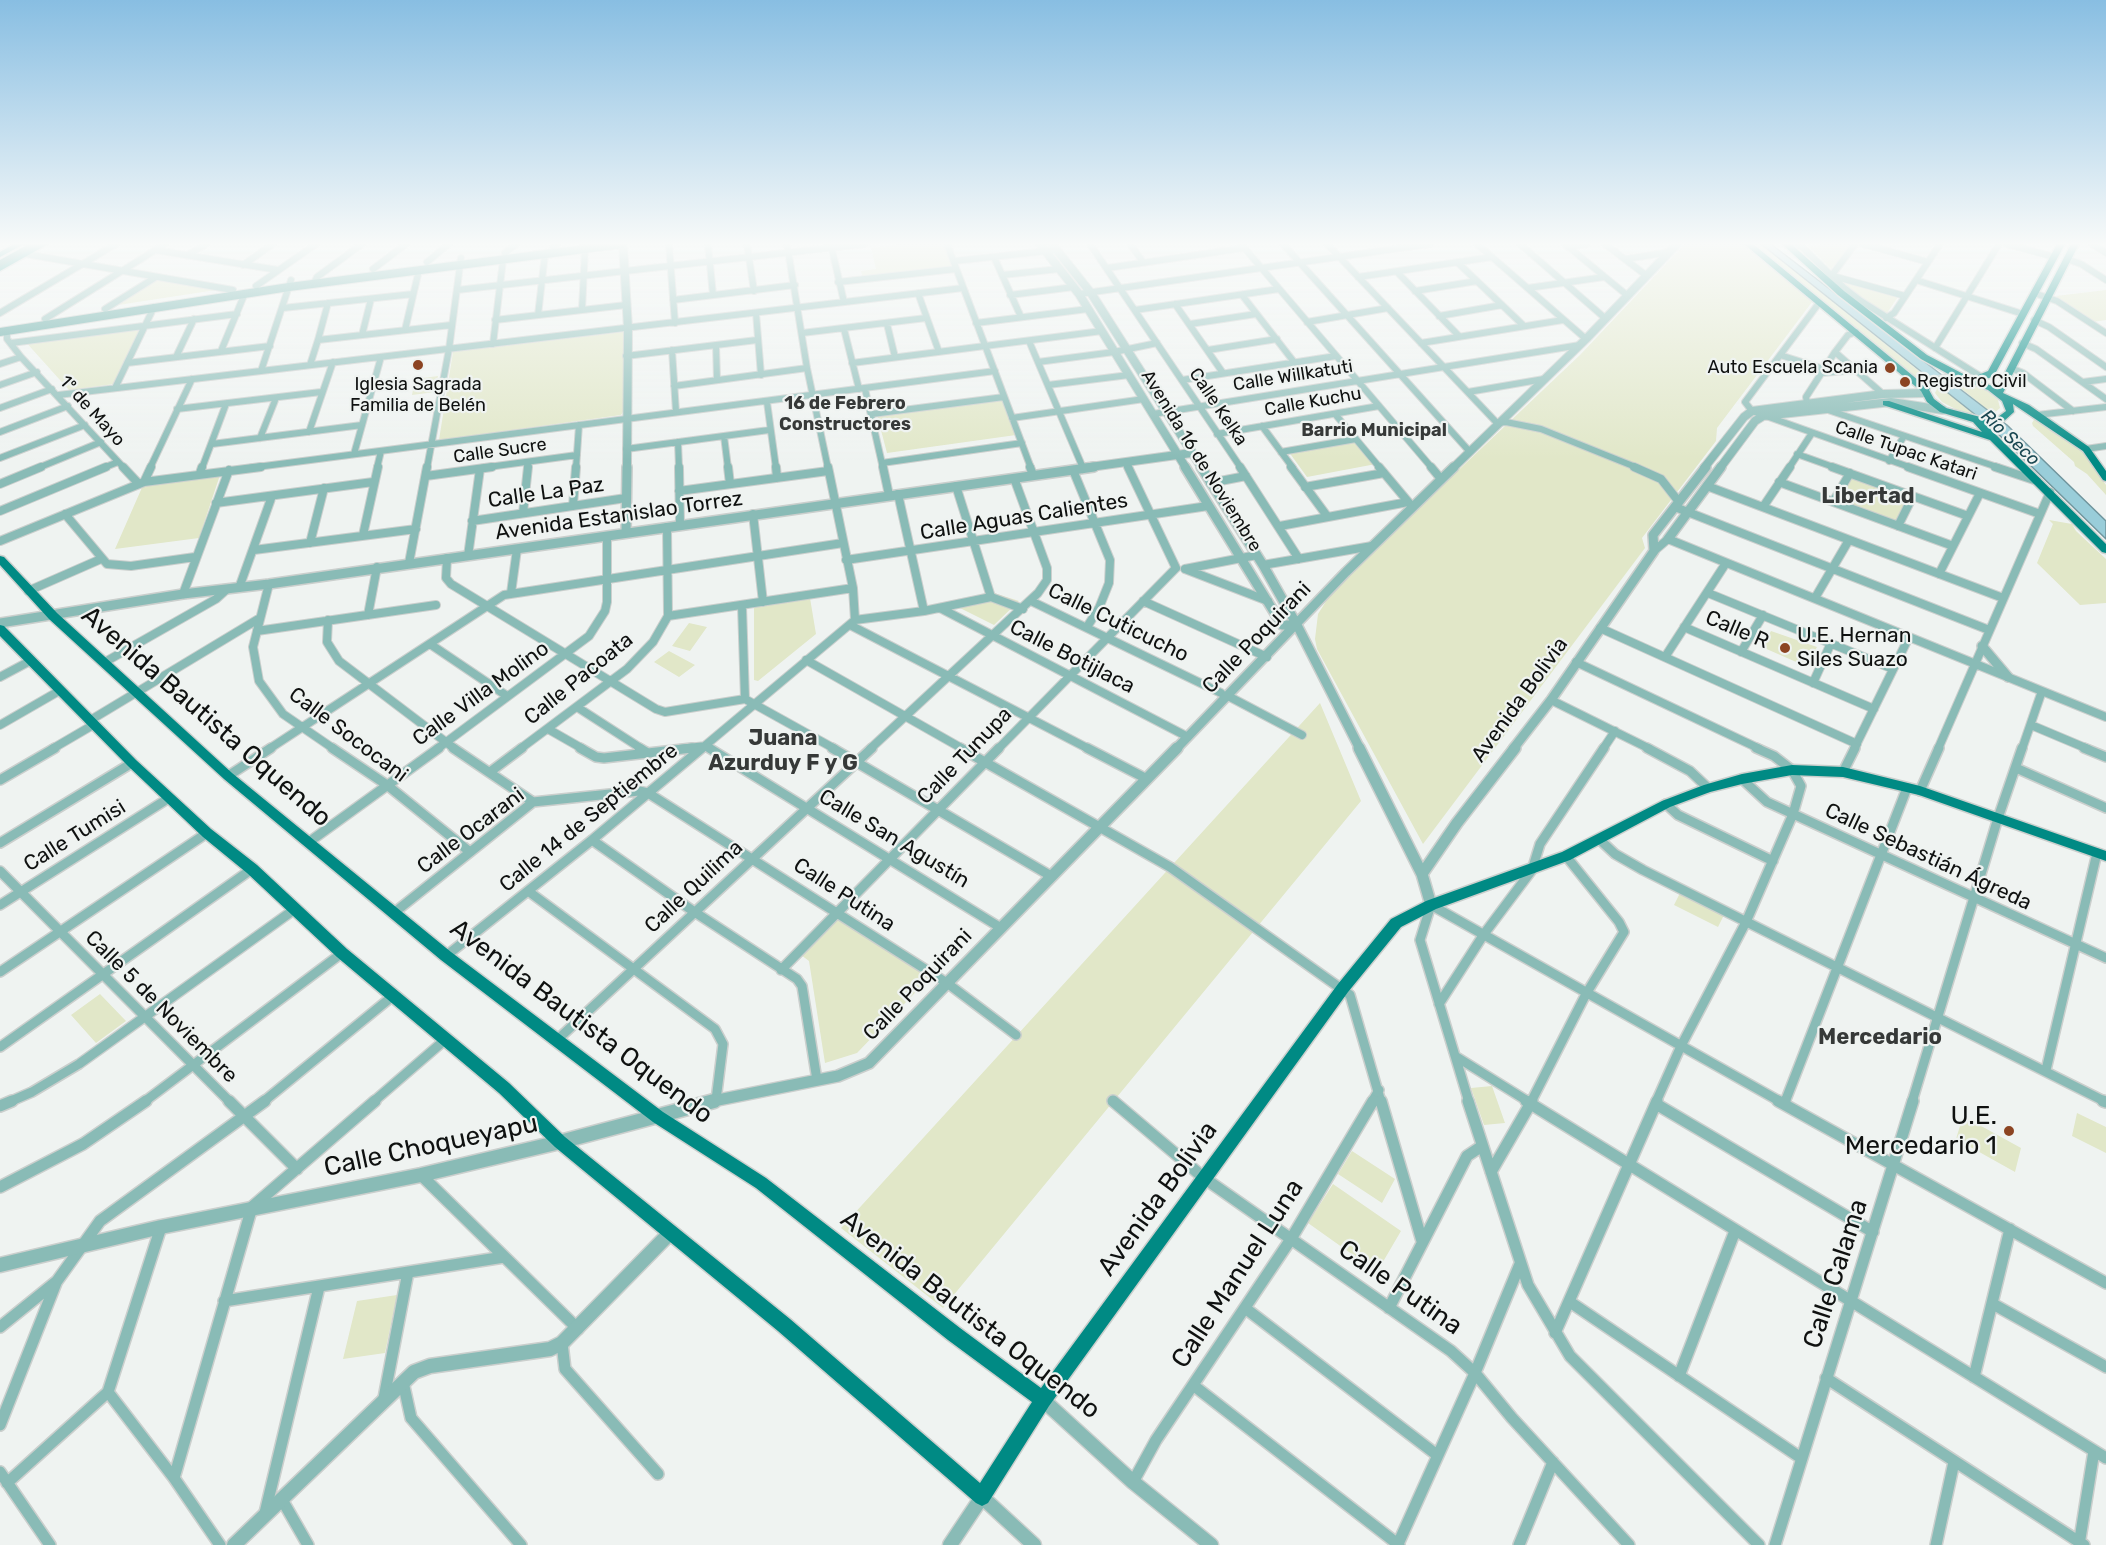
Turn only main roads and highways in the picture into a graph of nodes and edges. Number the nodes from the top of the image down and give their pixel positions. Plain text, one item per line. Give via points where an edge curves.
1 (62, 316) edge
2 (97, 316) edge
3 (1836, 316) edge
4 (1871, 316) edge
5 (2022, 316) edge
6 (2036, 316) edge
7 (0, 325) edge
8 (3, 331) edge
9 (1964, 380) junction
10 (1925, 390) junction
11 (2000, 394) junction
12 (1885, 398) road end
13 (1980, 421) junction
14 (1996, 439) junction
15 (2106, 478) edge
16 (2106, 549) edge
17 (0, 559) edge
18 (0, 629) edge
19 (2102, 855) edge
20 (1043, 1400) junction

1 - 7 main road
2 - 8 main road
3 - 10 main road
4 - 9 main road via 1924,357
5 - 9 main road via 1992,372 1983,378
6 - 11 main road
9 - 10 main road via 1934,380
9 - 11 main road
10 - 13 main road via 1943,410
11 - 13 main road via 2011,409 2005,417
11 - 15 main road via 2086,449
12 - 14 main road
13 - 14 main road
14 - 16 main road
17 - 20 main road, Avenida Bautista Oquendo via 53,616 228,776 446,956 658,1117 761,1183
18 - 20 main road, Avenida Bolivia via 132,764 342,953 982,1497
19 - 20 main road, Avenida Bolivia via 1920,791 1843,772 1792,770 1708,788 1666,804 1566,856 1431,905 1396,923 1343,988

